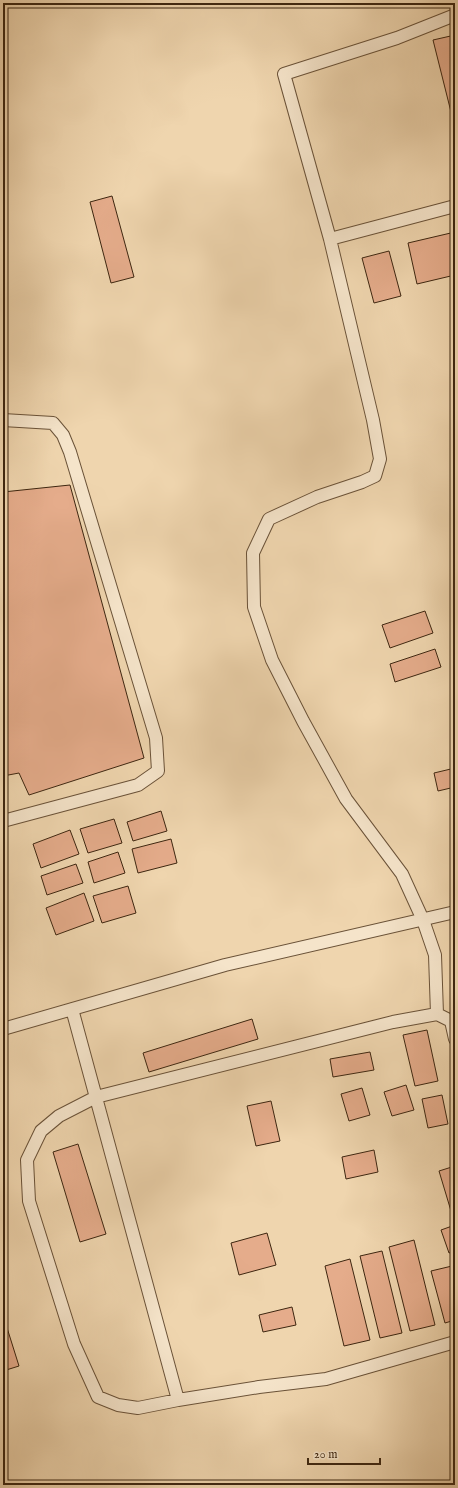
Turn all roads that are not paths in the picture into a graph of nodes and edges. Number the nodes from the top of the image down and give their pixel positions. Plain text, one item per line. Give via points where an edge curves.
1 (455, 15) edge
2 (455, 206) edge
3 (330, 239) junction
4 (3, 420) edge
5 (3, 821) edge
6 (455, 912) edge
7 (423, 920) junction
8 (72, 1009) junction
9 (437, 1014) junction
10 (3, 1029) edge
11 (455, 1039) edge
12 (96, 1097) junction
13 (455, 1342) edge
14 (178, 1400) junction

1 - 3 lane via 397,38 284,74
2 - 3 lane
3 - 7 lane via 380,459 375,476 317,497 268,519 253,552 254,607 272,660 303,721 346,799 402,874
4 - 5 lane via 53,423 68,447 156,738 158,770 138,785
6 - 7 lane
7 - 8 lane via 225,965
7 - 9 lane via 435,955
8 - 10 lane
8 - 12 lane
9 - 11 lane via 451,1021
9 - 12 lane via 393,1022
12 - 14 lane
12 - 14 lane via 59,1116 40,1131 27,1160 29,1201 74,1344 98,1397 138,1408
13 - 14 lane via 326,1379

